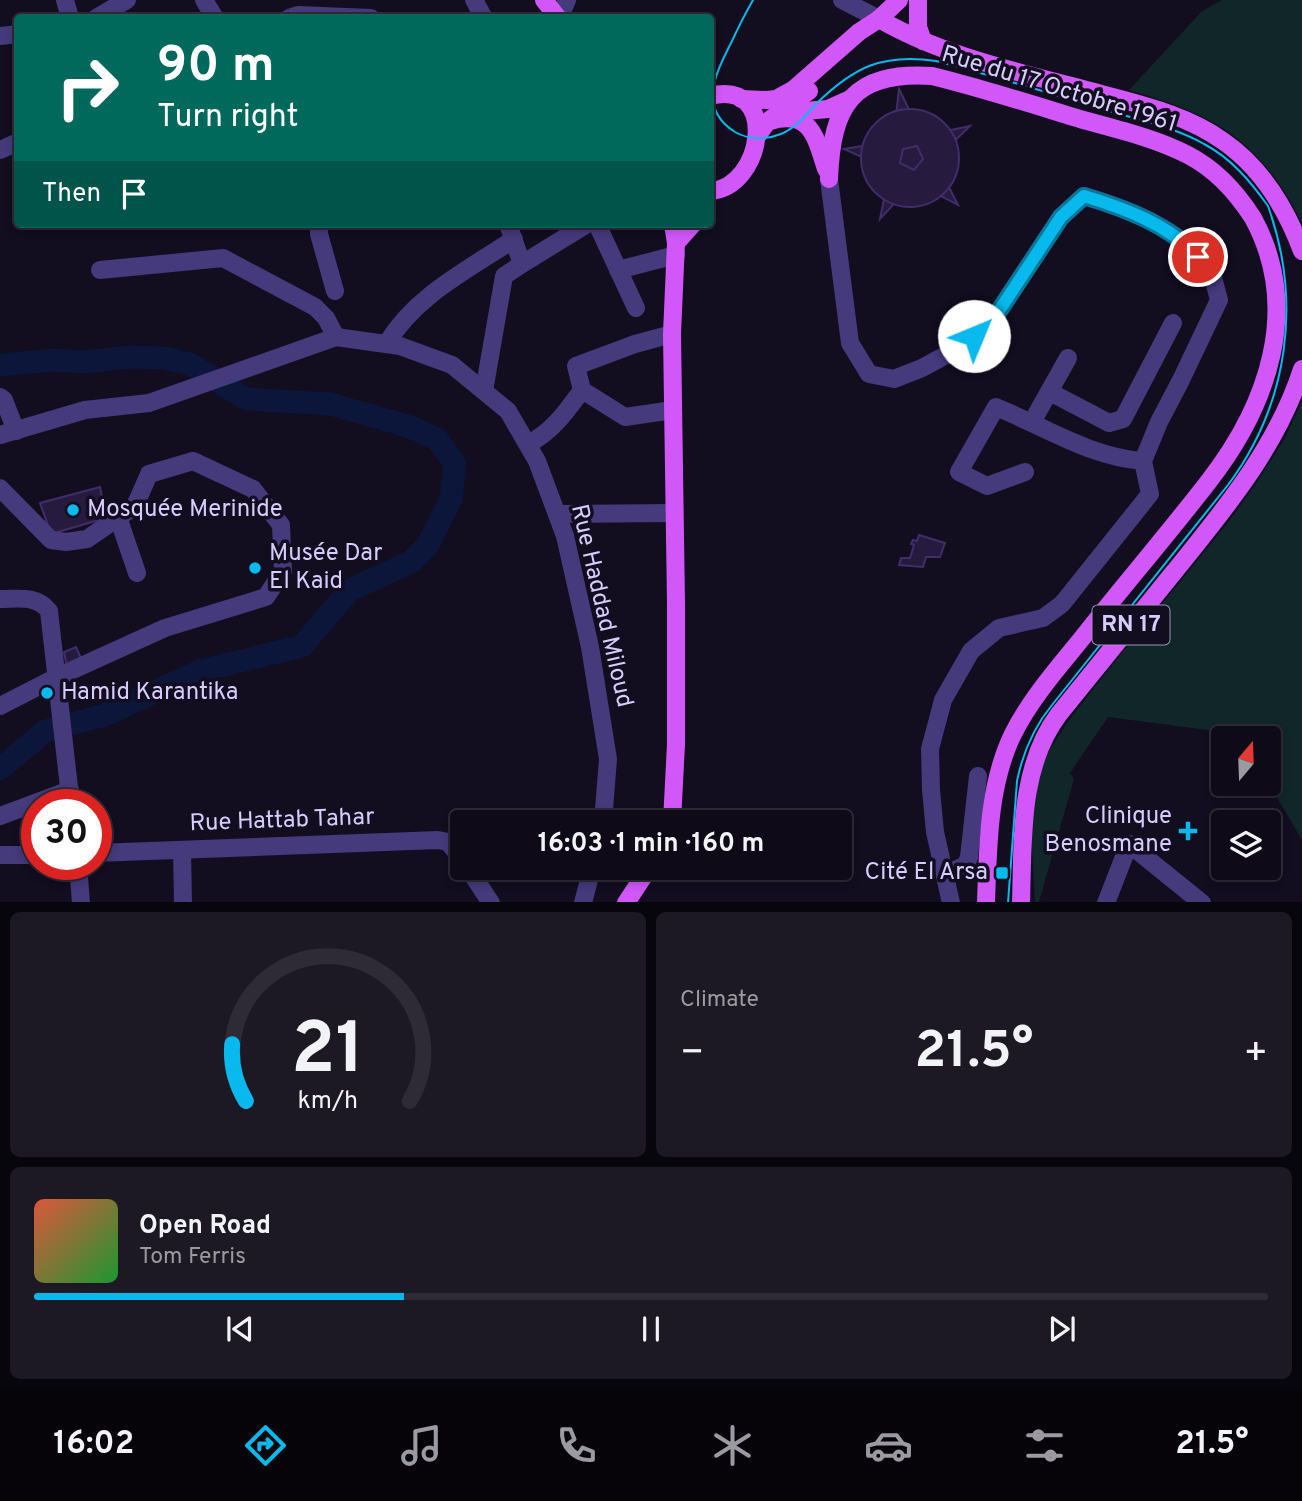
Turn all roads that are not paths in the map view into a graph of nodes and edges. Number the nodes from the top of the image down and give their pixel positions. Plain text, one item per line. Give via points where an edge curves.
1 (127, 0) edge
2 (544, 0) edge
3 (842, 0) edge
4 (900, 0) edge
5 (918, 0) edge
6 (293, 11) edge
7 (103, 14) edge
8 (326, 14) edge
9 (555, 14) edge
10 (879, 19) junction
11 (923, 41) junction
12 (714, 94) edge
13 (741, 99) junction
14 (849, 99) junction
15 (769, 123) junction
16 (829, 179) junction
17 (717, 190) edge
18 (319, 228) edge
19 (581, 228) edge
20 (588, 228) edge
21 (673, 228) edge
22 (690, 228) edge
23 (511, 232) edge
24 (676, 249) junction
25 (1302, 251) edge
26 (522, 264) junction
27 (100, 270) dead end
28 (618, 270) junction
29 (335, 291) dead end
30 (636, 308) dead end
31 (1173, 324) dead end
32 (672, 334) junction
33 (336, 337) junction
34 (387, 343) junction
35 (1068, 358) dead end
36 (1302, 369) edge
37 (582, 390) junction
38 (484, 391) junction
39 (1050, 392) junction
40 (0, 397) edge
41 (673, 411) junction
42 (1032, 422) junction
43 (8, 433) edge
44 (528, 444) junction
45 (1143, 461) junction
46 (1025, 472) dead end
47 (0, 488) edge
48 (674, 513) junction
49 (557, 514) junction
50 (118, 517) junction
51 (137, 573) dead end
52 (0, 599) edge
53 (57, 684) junction
54 (3, 700) edge
55 (978, 776) dead end
56 (70, 789) edge
57 (21, 808) edge
58 (604, 810) edge
59 (673, 810) edge
60 (0, 816) edge
61 (450, 844) edge
62 (182, 850) junction
63 (112, 852) edge
64 (0, 855) edge
65 (21, 855) edge
66 (945, 875) junction
67 (79, 880) edge
68 (476, 880) edge
69 (589, 880) edge
70 (641, 880) edge
71 (80, 902) edge
72 (183, 902) edge
73 (491, 902) edge
74 (583, 902) edge
75 (626, 902) edge
76 (951, 902) edge
77 (986, 902) edge
78 (1021, 902) edge
79 (1107, 902) edge
80 (1202, 902) edge

1 - 7 street
2 - 9 main road
3 - 10 street
4 - 10 main road
5 - 11 main road
6 - 8 street
10 - 11 main road, Rue du 17 Octobre 1961
10 - 13 main road via 785,95
10 - 15 main road via 866,39
11 - 25 main road, Rue du 17 Octobre 1961 via 1154,108 1202,127 1264,180
12 - 13 main road
13 - 15 main road
14 - 15 main road, Rue du 17 Octobre 1961 via 828,109
14 - 16 main road via 835,125
14 - 77 main road, Rue du 17 Octobre 1961 / RN 17 via 882,80 932,76 1168,146 1208,167 1240,198 1261,230 1280,289 1279,330 1270,370 1239,437 1210,480 1045,684 1011,737 993,804
15 - 16 main road via 787,117 812,129
15 - 17 main road via 745,167 733,182
16 - 45 street via 850,344 869,374 882,377 894,379 922,368 991,323 1061,217 1084,196 1117,206 1186,243 1210,270 1219,300
18 - 29 street
19 - 26 street
20 - 28 street
21 - 24 main road
22 - 24 main road
23 - 26 street
23 - 34 street via 432,292
24 - 28 street
24 - 32 main road
26 - 38 street via 504,276
27 - 33 street via 223,258 315,307
28 - 30 street
31 - 39 street via 1123,419 1109,423
32 - 37 street via 576,366
32 - 41 main road
33 - 34 street, Rue Haddad Miloud
33 - 43 street, Rue Haddad Miloud via 149,402 85,410
34 - 38 street, Rue Haddad Miloud via 452,365
35 - 39 street
36 - 78 main road, RN 17 via 1273,438 1241,487 1041,741 1027,798
37 - 41 street via 625,417
37 - 44 street via 557,422
38 - 44 street, Rue Haddad Miloud via 508,411
39 - 42 street
40 - 43 street
41 - 48 main road
42 - 45 street via 1078,446
42 - 46 street via 996,407 959,472 987,486
44 - 49 street, Rue Haddad Miloud
45 - 66 street via 1150,494 1062,604 1043,618 999,628 971,651 943,700 930,749 935,832
47 - 50 street via 51,540 87,539
48 - 49 street
48 - 59 main road
49 - 58 street, Rue Haddad Miloud via 590,647 608,760
50 - 51 street
50 - 53 street via 135,506 149,474 193,461 253,489 281,525 283,571 266,597 165,628
52 - 53 street via 34,599 49,611
53 - 54 street
53 - 56 street
55 - 66 street via 969,857 966,865
57 - 60 street
61 - 62 street, Rue Hattab Tahar via 438,839
62 - 63 street, Rue Hattab Tahar
62 - 72 street
64 - 65 street
66 - 76 street
67 - 71 street
68 - 73 street
69 - 74 street
70 - 75 main road
79 - 80 street via 1129,844

